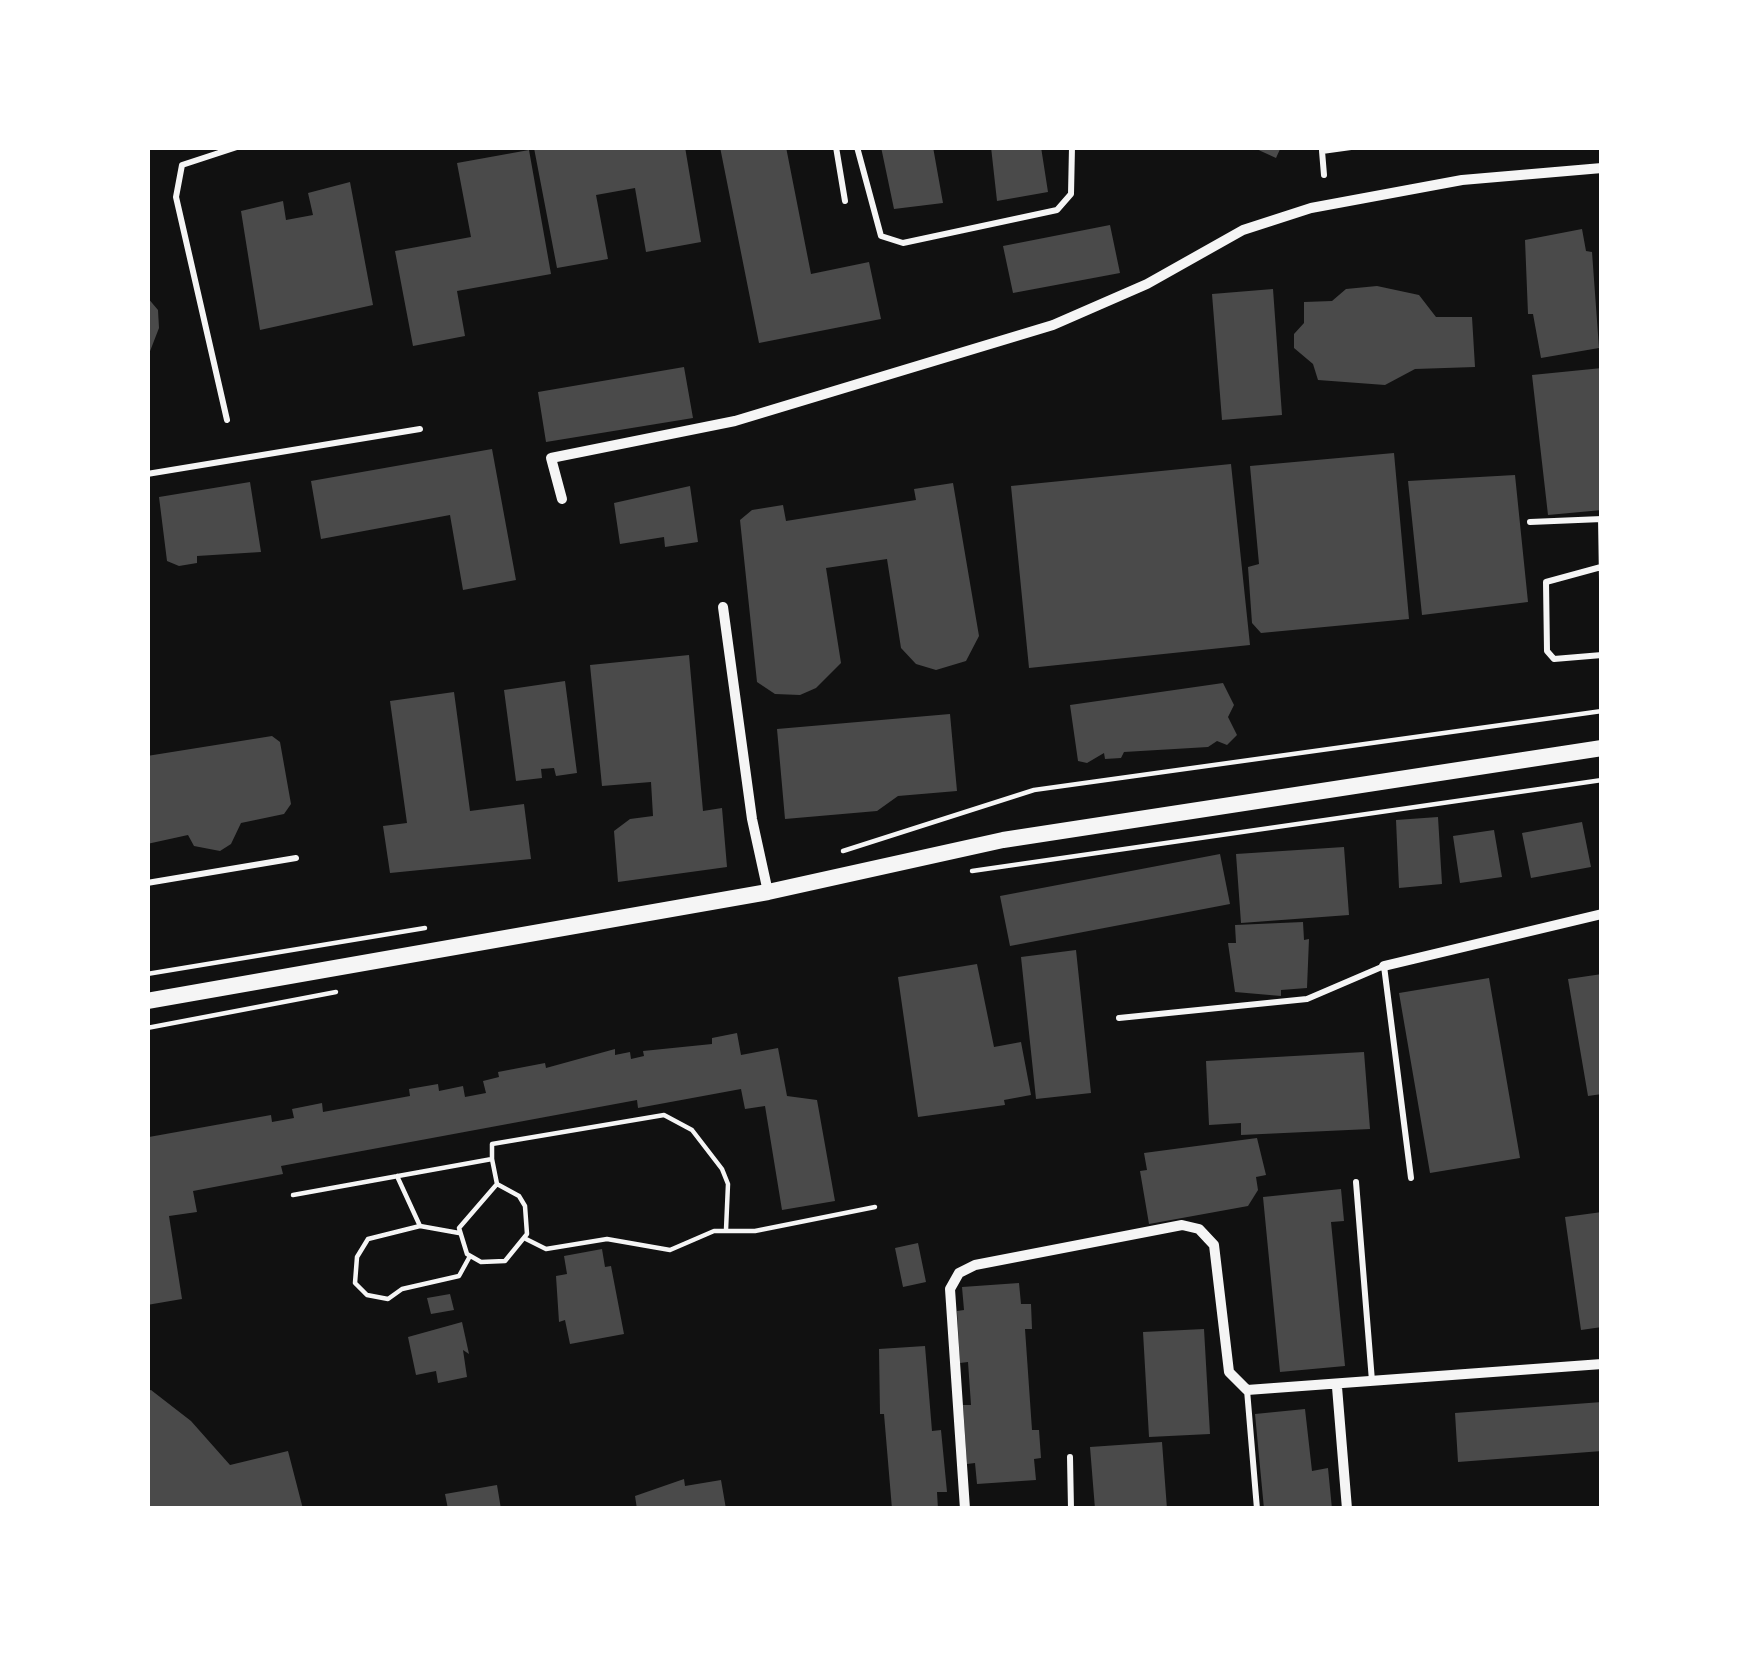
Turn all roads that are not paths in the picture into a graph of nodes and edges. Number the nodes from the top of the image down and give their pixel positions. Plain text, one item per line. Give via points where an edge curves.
1 (237, 147) edge
2 (836, 147) edge
3 (857, 147) edge
4 (1072, 147) edge
5 (1351, 147) edge
6 (1322, 149) edge
7 (1602, 168) edge
8 (1324, 175) dead end
9 (845, 201) dead end
10 (226, 420) dead end
11 (420, 429) dead end
12 (147, 474) edge
13 (562, 499) dead end
14 (1601, 519) edge
15 (1530, 522) dead end
16 (1601, 567) edge
17 (1602, 580) edge
18 (723, 607) dead end
19 (1602, 655) edge
20 (1602, 748) edge
21 (296, 858) dead end
22 (147, 884) edge
23 (768, 892) junction
24 (1602, 914) edge
25 (1384, 966) junction
26 (147, 1000) edge
27 (1119, 1018) dead end
28 (1411, 1178) dead end
29 (1356, 1182) dead end
30 (1602, 1364) edge
31 (1372, 1384) junction
32 (1337, 1387) junction
33 (1247, 1390) junction
34 (1070, 1457) dead end
35 (965, 1509) edge
36 (1071, 1509) edge
37 (1257, 1509) edge
38 (1347, 1509) edge

1 - 10 lane via 182,166 176,197
2 - 9 lane
3 - 4 lane via 881,236 903,243 1057,210 1071,194
5 - 6 lane
6 - 8 lane
7 - 13 street via 1462,180 1311,208 1243,230 1053,325 735,421 551,458
11 - 12 lane
14 - 15 lane
14 - 16 lane
16 - 17 lane
16 - 19 lane via 1546,582 1547,651 1554,659
18 - 23 street
20 - 23 main road via 1003,840
21 - 22 lane
23 - 26 main road
24 - 25 street
25 - 27 lane via 1307,999
25 - 28 lane
29 - 31 lane
30 - 31 street
31 - 32 street
32 - 33 street
32 - 38 street
33 - 35 street via 1228,1372 1214,1245 1199,1229 1182,1225 975,1265 950,1289
33 - 37 lane
34 - 36 lane

